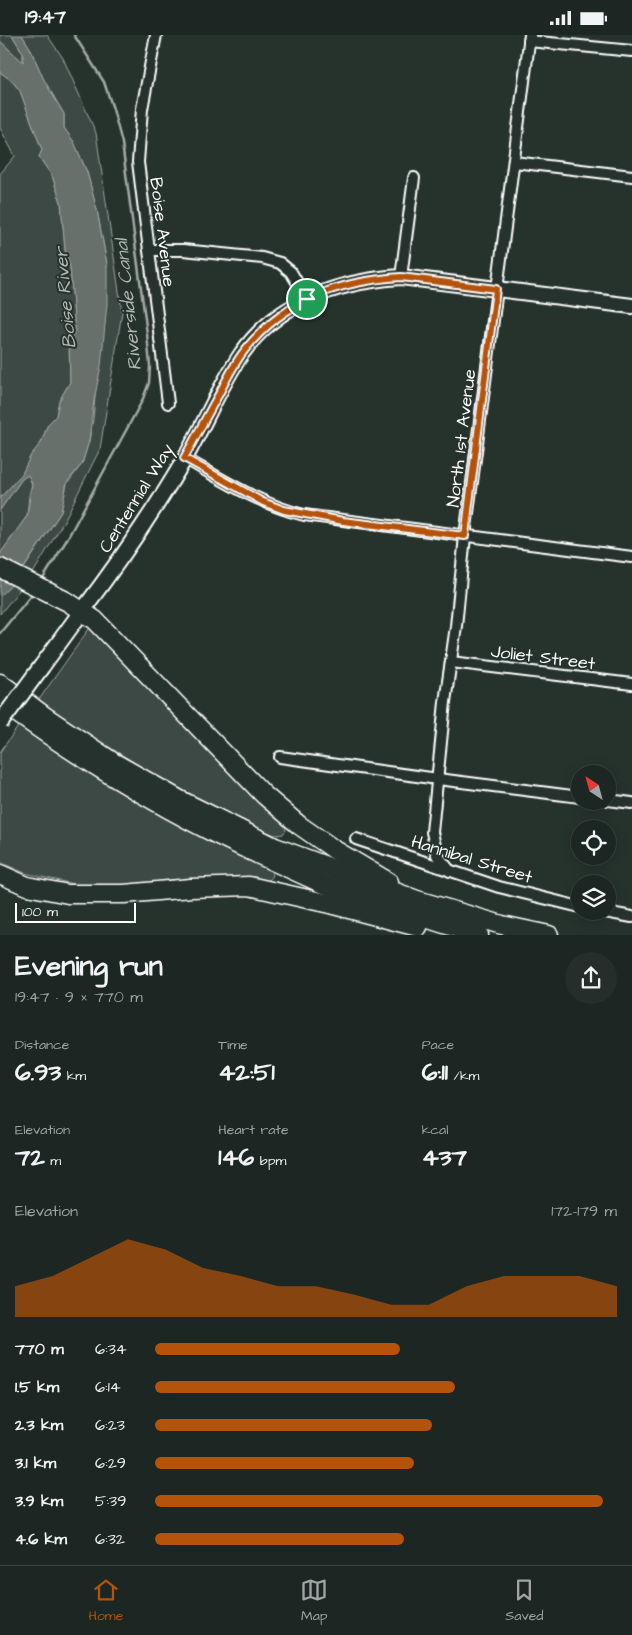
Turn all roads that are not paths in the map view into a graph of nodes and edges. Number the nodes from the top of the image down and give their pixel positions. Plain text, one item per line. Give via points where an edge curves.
1 (156, 35) edge
2 (529, 38) edge
3 (632, 51) edge
4 (514, 162) junction
5 (632, 176) edge
6 (414, 178) dead end
7 (149, 250) junction
8 (401, 277) junction
9 (496, 289) junction
10 (307, 299) junction
11 (632, 306) edge
12 (168, 403) dead end
13 (184, 458) junction
14 (465, 536) junction
15 (632, 557) edge
16 (0, 568) edge
17 (82, 611) junction
18 (451, 662) junction
19 (0, 683) edge
20 (632, 684) edge
21 (0, 701) edge
22 (0, 723) edge
23 (280, 757) dead end
24 (438, 779) junction
25 (571, 796) edge
26 (616, 801) edge
27 (632, 803) edge
28 (356, 839) dead end
29 (450, 871) junction
30 (0, 874) edge
31 (417, 900) junction
32 (571, 905) edge
33 (616, 914) edge
34 (632, 917) edge
35 (448, 935) edge
36 (479, 935) edge
37 (549, 935) edge

1 - 7 street, Boise Avenue via 142,109 138,162
2 - 3 street
2 - 4 street, North 1st Avenue
4 - 5 street
4 - 9 street, North 1st Avenue
6 - 8 street
7 - 10 street via 183,250 262,258 280,263 290,272
7 - 12 street, Boise Avenue
8 - 9 main road, Centennial Way
8 - 10 main road, Centennial Way via 349,283
9 - 11 main road, Centennial Way
9 - 14 street, North 1st Avenue
10 - 13 main road, Centennial Way via 282,314 243,352
13 - 14 street via 263,502 284,510
13 - 17 main road, Centennial Way via 135,539
14 - 15 street
14 - 18 street, North 1st Avenue
16 - 17 highway
17 - 22 main road, Centennial Way, bridge
17 - 31 highway via 95,620 264,795 335,851
18 - 20 street, Joliet Street
18 - 24 street, North 1st Avenue
19 - 31 highway via 113,762 180,800 275,847
21 - 36 highway via 114,779 176,814 319,882
23 - 24 street
24 - 25 street
24 - 29 street, North 1st Avenue via 432,832 437,855
26 - 27 street
28 - 29 street, Hannibal Street
29 - 32 street, Hannibal Street
30 - 35 highway via 27,886 68,894 249,886
31 - 37 highway
33 - 34 street

